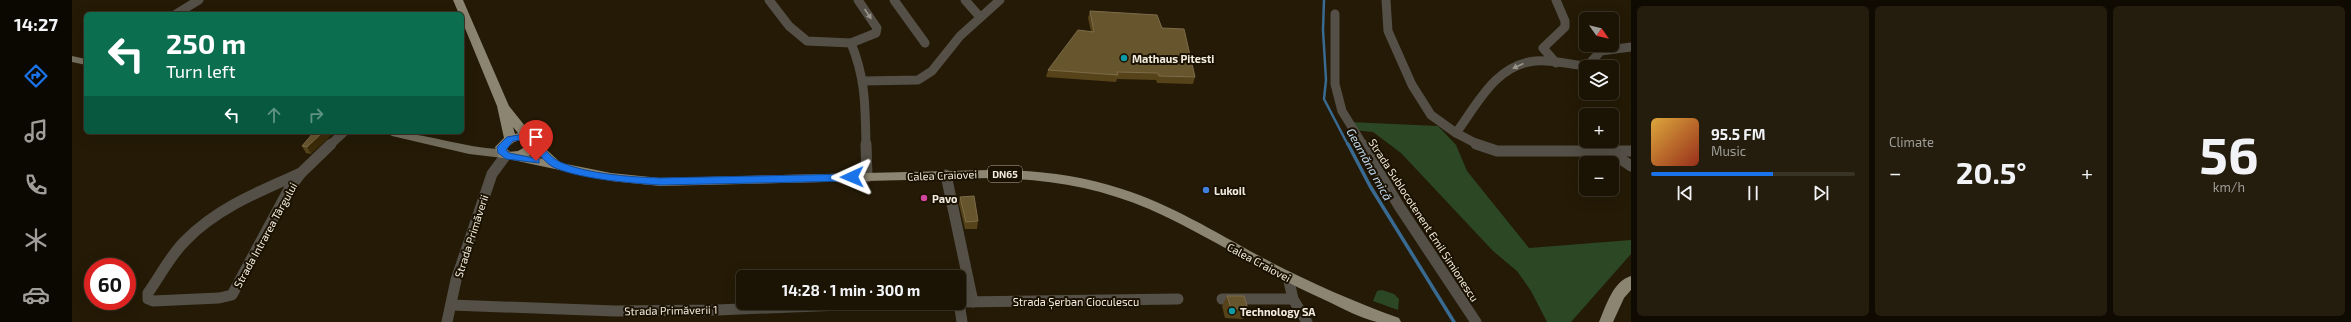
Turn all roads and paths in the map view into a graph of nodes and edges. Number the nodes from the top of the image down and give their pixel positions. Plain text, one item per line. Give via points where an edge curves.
1 (199, 0) edge
2 (458, 0) edge
3 (769, 0) edge
4 (858, 0) edge
5 (894, 0) edge
6 (965, 0) edge
7 (1000, 0) edge
8 (1386, 0) edge
9 (1556, 0) edge
10 (179, 12) edge
11 (463, 12) edge
12 (464, 14) edge
13 (1335, 14) dead end
14 (980, 17) junction
15 (851, 43) junction
16 (925, 43) dead end
17 (1631, 47) edge
18 (72, 59) edge
19 (84, 62) edge
20 (1556, 63) junction
21 (863, 81) junction
22 (503, 106) junction
23 (1456, 133) junction
24 (342, 134) edge
25 (401, 134) edge
26 (530, 141) junction
27 (507, 149) junction
28 (1609, 151) junction
29 (1631, 151) edge
30 (556, 164) junction
31 (1631, 166) edge
32 (301, 173) junction
33 (946, 175) junction
34 (867, 177) junction
35 (1288, 277) junction
36 (1631, 281) edge
37 (1178, 299) dead end
38 (1222, 299) dead end
39 (1294, 299) junction
40 (966, 302) edge
41 (973, 302) junction
42 (451, 305) junction
43 (1611, 308) junction
44 (736, 309) edge
45 (960, 310) edge
46 (447, 322) edge
47 (962, 322) edge
48 (1306, 322) edge
49 (1394, 322) edge
50 (1476, 322) edge
51 (1606, 322) edge
52 (1617, 322) edge

1 - 10 street
2 - 11 main road, Calea Craiovei / DN65
3 - 15 street via 789,26 807,41
4 -> 15 street via 877,28 876,33
5 - 16 street
6 - 14 street
7 - 14 street
8 - 23 street via 1388,31 1412,85 1431,115
9 - 20 street via 1565,21 1564,27 1543,48
12 - 22 main road, Calea Craiovei / DN65
13 - 50 street, Strada Sublocotenent Emil Simionescu via 1335,84 1342,111 1399,206
14 - 21 street via 960,36 926,77 918,80
15 - 21 street
17 - 20 street via 1601,51 1587,66
18 - 19 main road
20 -> 23 street via 1528,62 1500,76
21 - 34 street
22 - 26 main road, Calea Craiovei / DN65
22 - 27 main road, Calea Craiovei / DN65
23 - 28 street via 1476,144 1497,151
24 - 32 street, Strada Intrarea Târgului
25 - 27 main road via 469,150
26 - 27 main road via 520,136
26 - 27 main road via 525,153
26 - 30 main road, Calea Craiovei / DN65
27 - 30 main road, Calea Craiovei / DN65
27 - 42 street, Strada Primăverii via 492,174 456,280
28 - 29 street
28 - 31 street
30 - 34 main road, Calea Craiovei / DN65 via 611,177 660,182
32 - 32 street, Strada Intrarea Târgului via 242,200 196,230 184,242 148,293 148,299 168,301 232,295 289,189
33 - 34 main road, Calea Craiovei / DN65
33 - 35 main road, Calea Craiovei / DN65 via 1024,174 1074,180 1105,188 1170,214
33 - 41 street
35 - 39 street
35 - 49 main road, Calea Craiovei / DN65
36 - 43 main road
37 - 41 street, Strada Șerban Cioculescu
38 - 39 street
39 - 48 street
40 - 41 street
42 - 44 street, Strada Primăverii 1 via 615,311
42 - 46 street, Strada Primăverii
43 - 51 main road
43 - 52 main road
45 - 47 street

